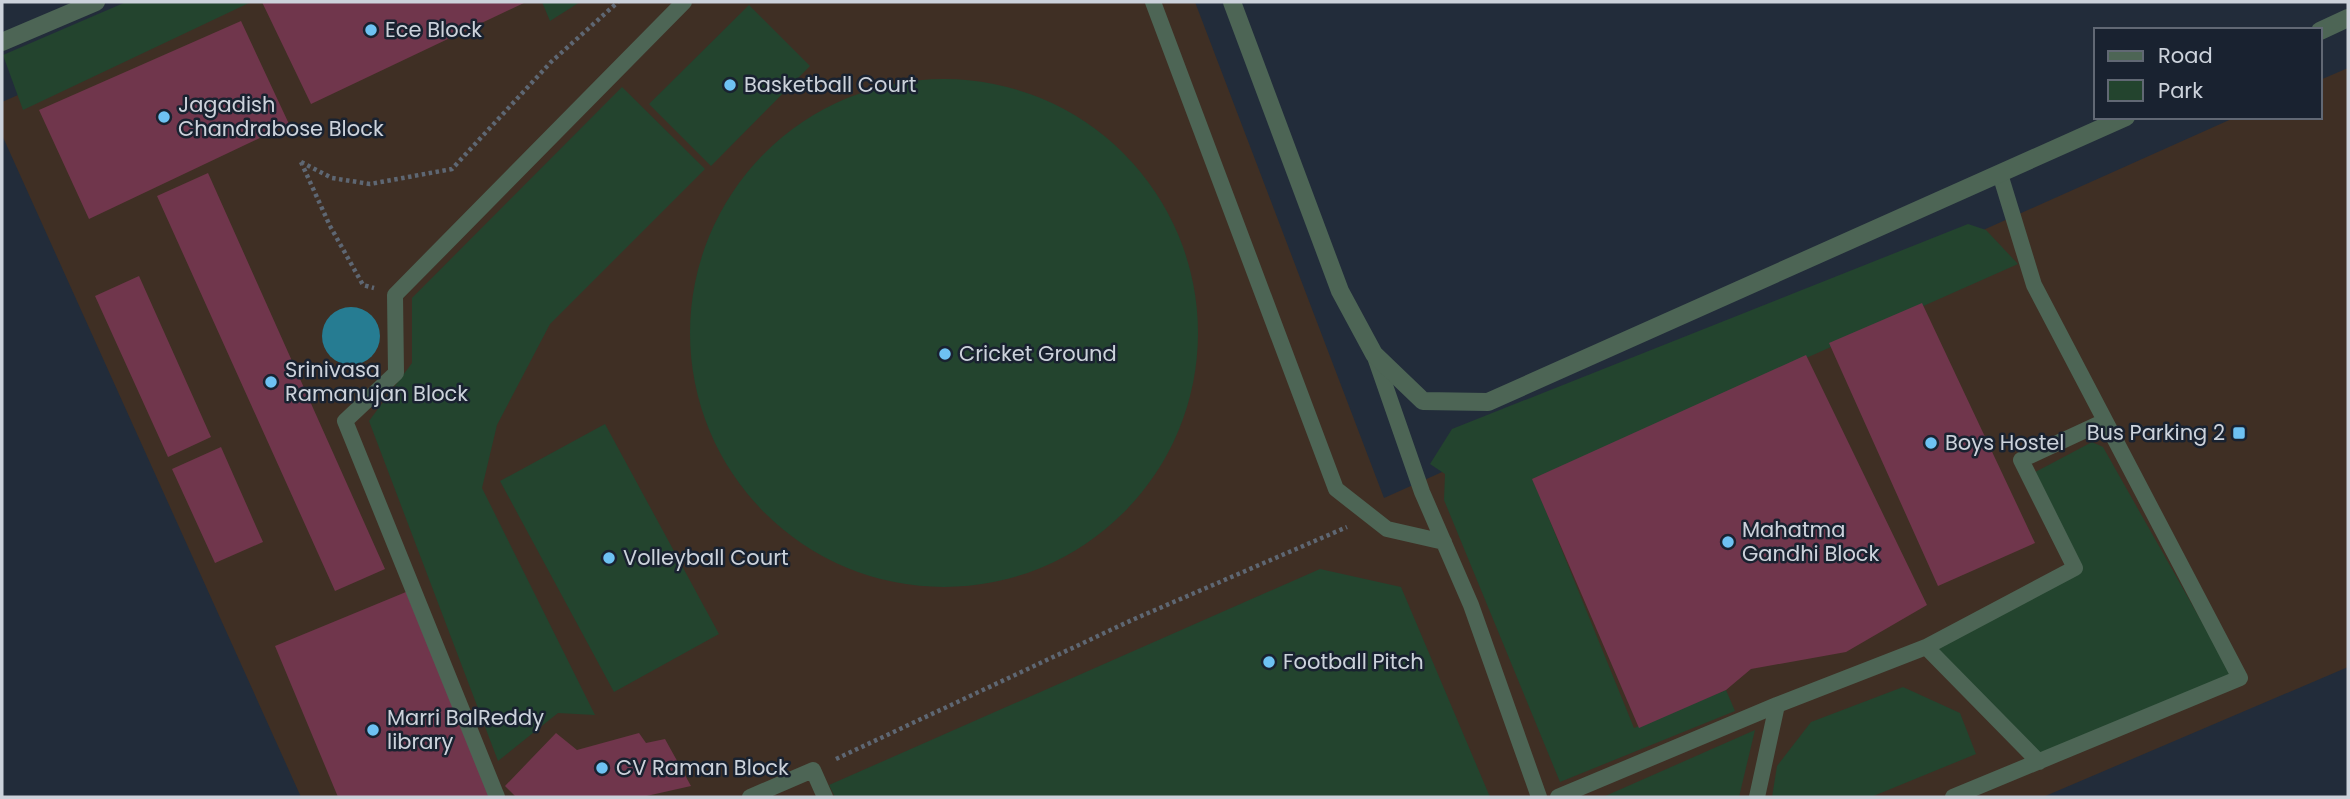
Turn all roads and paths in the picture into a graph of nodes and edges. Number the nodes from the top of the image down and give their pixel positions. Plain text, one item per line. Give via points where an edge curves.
1 (96, 2) edge
2 (618, 2) edge
3 (684, 2) edge
4 (1153, 2) edge
5 (1232, 2) edge
6 (2348, 18) edge
7 (2322, 29) edge
8 (2, 42) edge
9 (2122, 119) edge
10 (2000, 174) junction
11 (395, 295) junction
12 (1374, 354) junction
13 (2105, 421) junction
14 (1371, 517) junction
15 (1444, 542) junction
16 (1926, 646) junction
17 (1777, 705) junction
18 (2039, 762) junction
19 (813, 770) junction
20 (497, 797) edge
21 (750, 797) edge
22 (825, 797) edge
23 (1538, 797) edge
24 (1558, 797) edge
25 (1757, 797) edge
26 (1953, 797) edge

1 - 8 street
2 - 11 path via 551,62 452,169 370,184 332,178 300,162 363,285
3 - 11 lane
4 - 14 lane via 1336,489
5 - 12 street via 1340,291
6 - 7 street
9 - 10 street
10 - 12 street via 1488,402 1423,401
10 - 13 lane via 2034,285
11 - 20 lane via 396,373 345,421
12 - 15 lane
13 - 16 lane via 2021,460 2075,568
13 - 18 lane via 2240,678
14 - 15 lane via 1387,529
14 - 19 path via 1132,620
15 - 23 lane via 1471,605
16 - 17 lane
16 - 18 lane
17 - 24 lane
17 - 25 lane
18 - 26 lane
19 - 21 lane
19 - 22 lane

